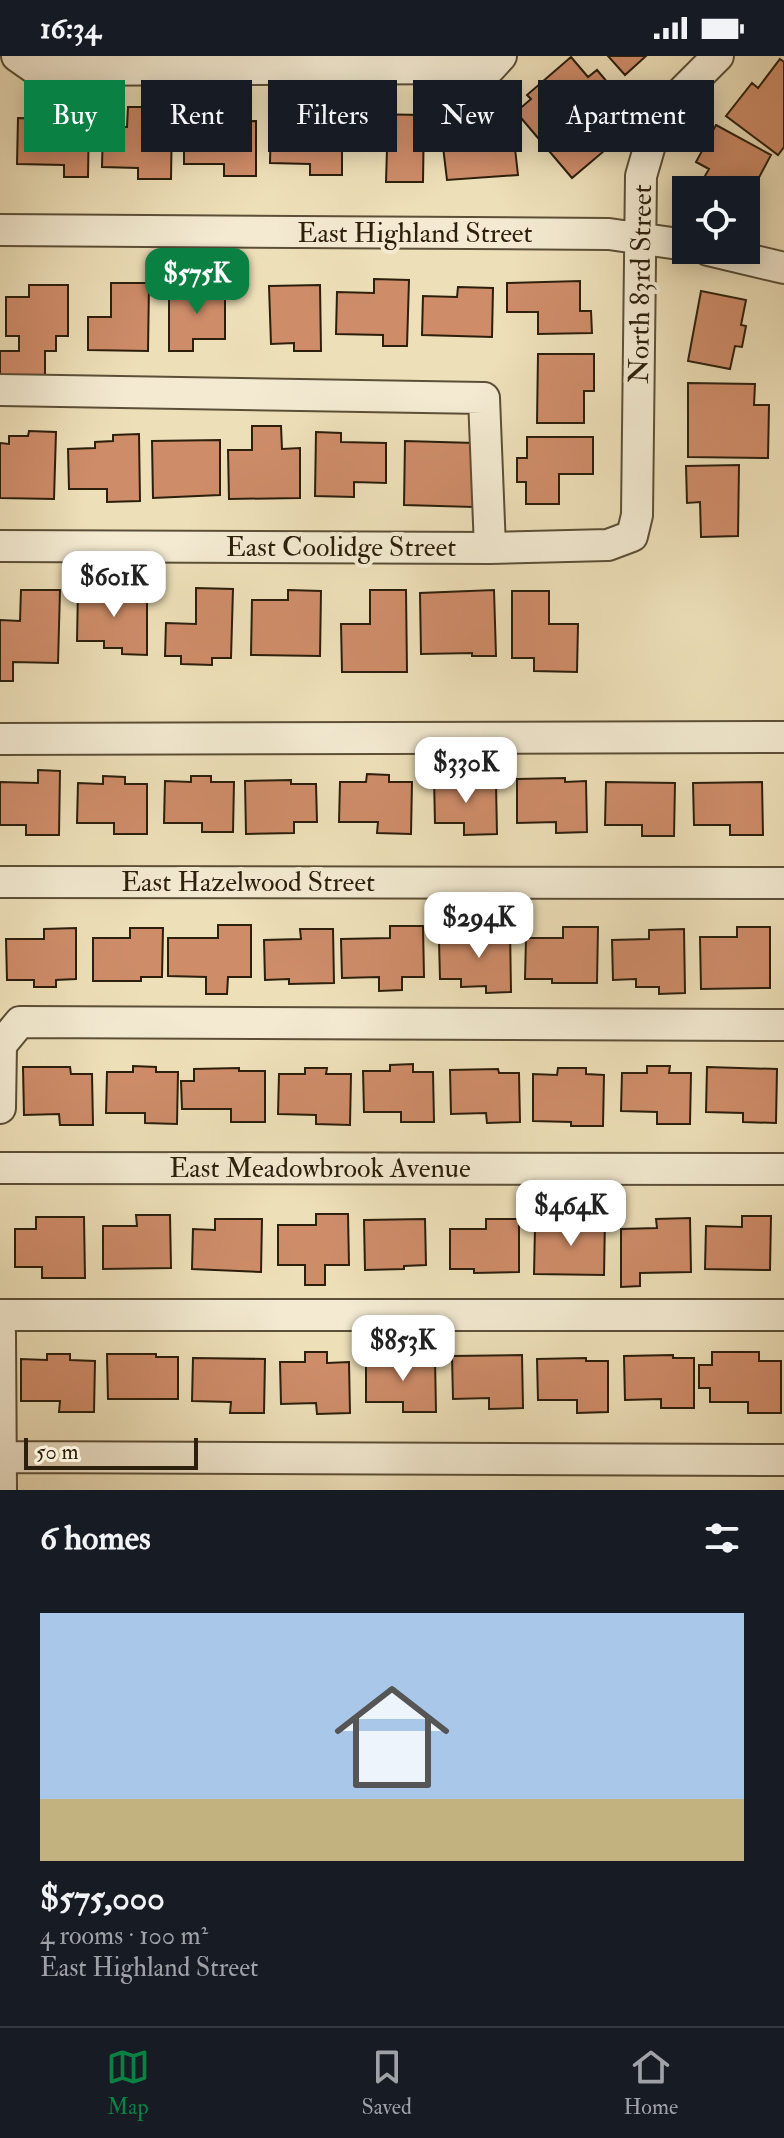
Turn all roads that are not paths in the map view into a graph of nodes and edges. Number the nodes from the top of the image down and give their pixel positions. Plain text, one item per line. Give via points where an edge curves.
1 (17, 56) edge
2 (501, 56) edge
3 (718, 56) edge
4 (0, 230) edge
5 (641, 238) junction
6 (672, 243) edge
7 (760, 262) edge
8 (784, 268) edge
9 (0, 390) edge
10 (632, 536) joint
11 (0, 546) edge
12 (490, 548) junction
13 (784, 737) edge
14 (0, 739) edge
15 (0, 882) edge
16 (784, 883) edge
17 (784, 1025) edge
18 (0, 1108) edge
19 (0, 1168) edge
20 (784, 1169) edge
21 (0, 1315) edge
22 (784, 1315) edge
23 (0, 1333) edge
24 (0, 1457) edge
25 (784, 1460) edge
26 (1, 1490) edge

1 - 2 street via 37,70 68,70 490,68
3 - 5 street, North 83rd Street via 677,97 654,131 641,176
4 - 5 street, East Highland Street
5 - 6 street, East Highland Street
5 - 10 street, North 83rd Street via 637,515
7 - 8 street
9 - 12 street via 484,398
10 - 12 street, East Coolidge Street via 608,545
11 - 12 street, East Coolidge Street
13 - 14 street
15 - 16 street, East Hazelwood Street
17 - 18 street via 20,1022 1,1045
19 - 20 street, East Meadowbrook Avenue
21 - 22 street
23 - 24 street
24 - 25 street
24 - 26 street

